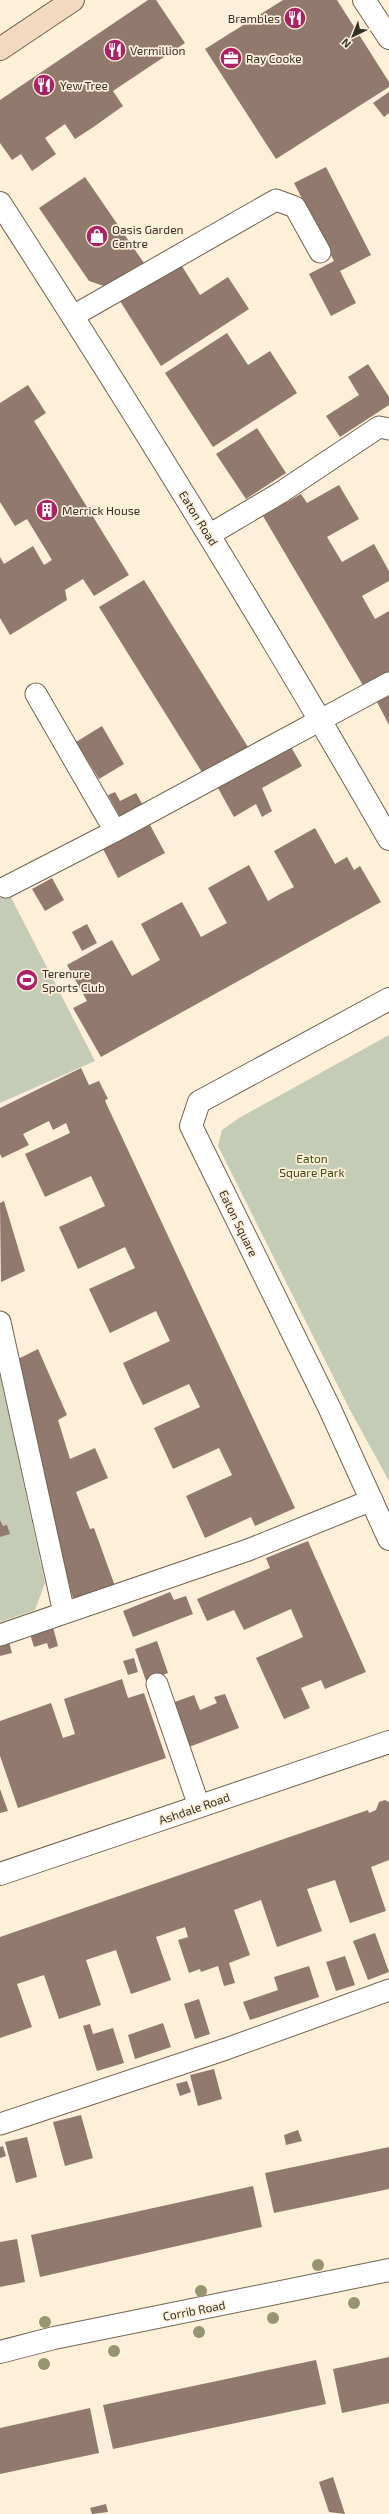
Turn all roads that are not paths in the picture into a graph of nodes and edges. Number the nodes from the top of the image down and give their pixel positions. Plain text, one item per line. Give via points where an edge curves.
1 (73, 0) edge
2 (364, 0) edge
3 (389, 38) edge
4 (0, 49) edge
5 (0, 203) edge
6 (320, 252) dead end
7 (73, 316) junction
8 (389, 429) edge
9 (209, 535) junction
10 (389, 683) edge
11 (36, 694) dead end
12 (322, 720) junction
13 (115, 831) junction
14 (389, 839) edge
15 (6, 887) dead end
16 (389, 999) edge
17 (0, 1322) edge
18 (372, 1500) junction
19 (389, 1539) edge
20 (64, 1613) junction
21 (0, 1635) edge
22 (157, 1684) dead end
23 (389, 1742) edge
24 (199, 1806) junction
25 (0, 1874) edge
26 (389, 1990) edge
27 (0, 2124) edge
28 (389, 2270) edge
29 (0, 2352) edge

1 - 4 main road
2 - 3 street
5 - 7 street, Eaton Road
6 - 7 lane via 296,207 276,200
7 - 9 street, Eaton Road
8 - 9 lane via 379,427 280,493
9 - 12 street, Eaton Road
10 - 12 lane
11 - 13 lane
12 - 13 lane
12 - 14 street, Eaton Road
13 - 15 lane
16 - 18 street, Eaton Square via 199,1102 191,1126
17 - 20 lane
18 - 19 street, Eaton Square
18 - 20 lane via 248,1550
20 - 21 lane
22 - 24 lane
23 - 24 street, Ashdale Road
24 - 25 street, Ashdale Road
26 - 27 lane via 226,2049
28 - 29 street, Corrib Road via 54,2338

